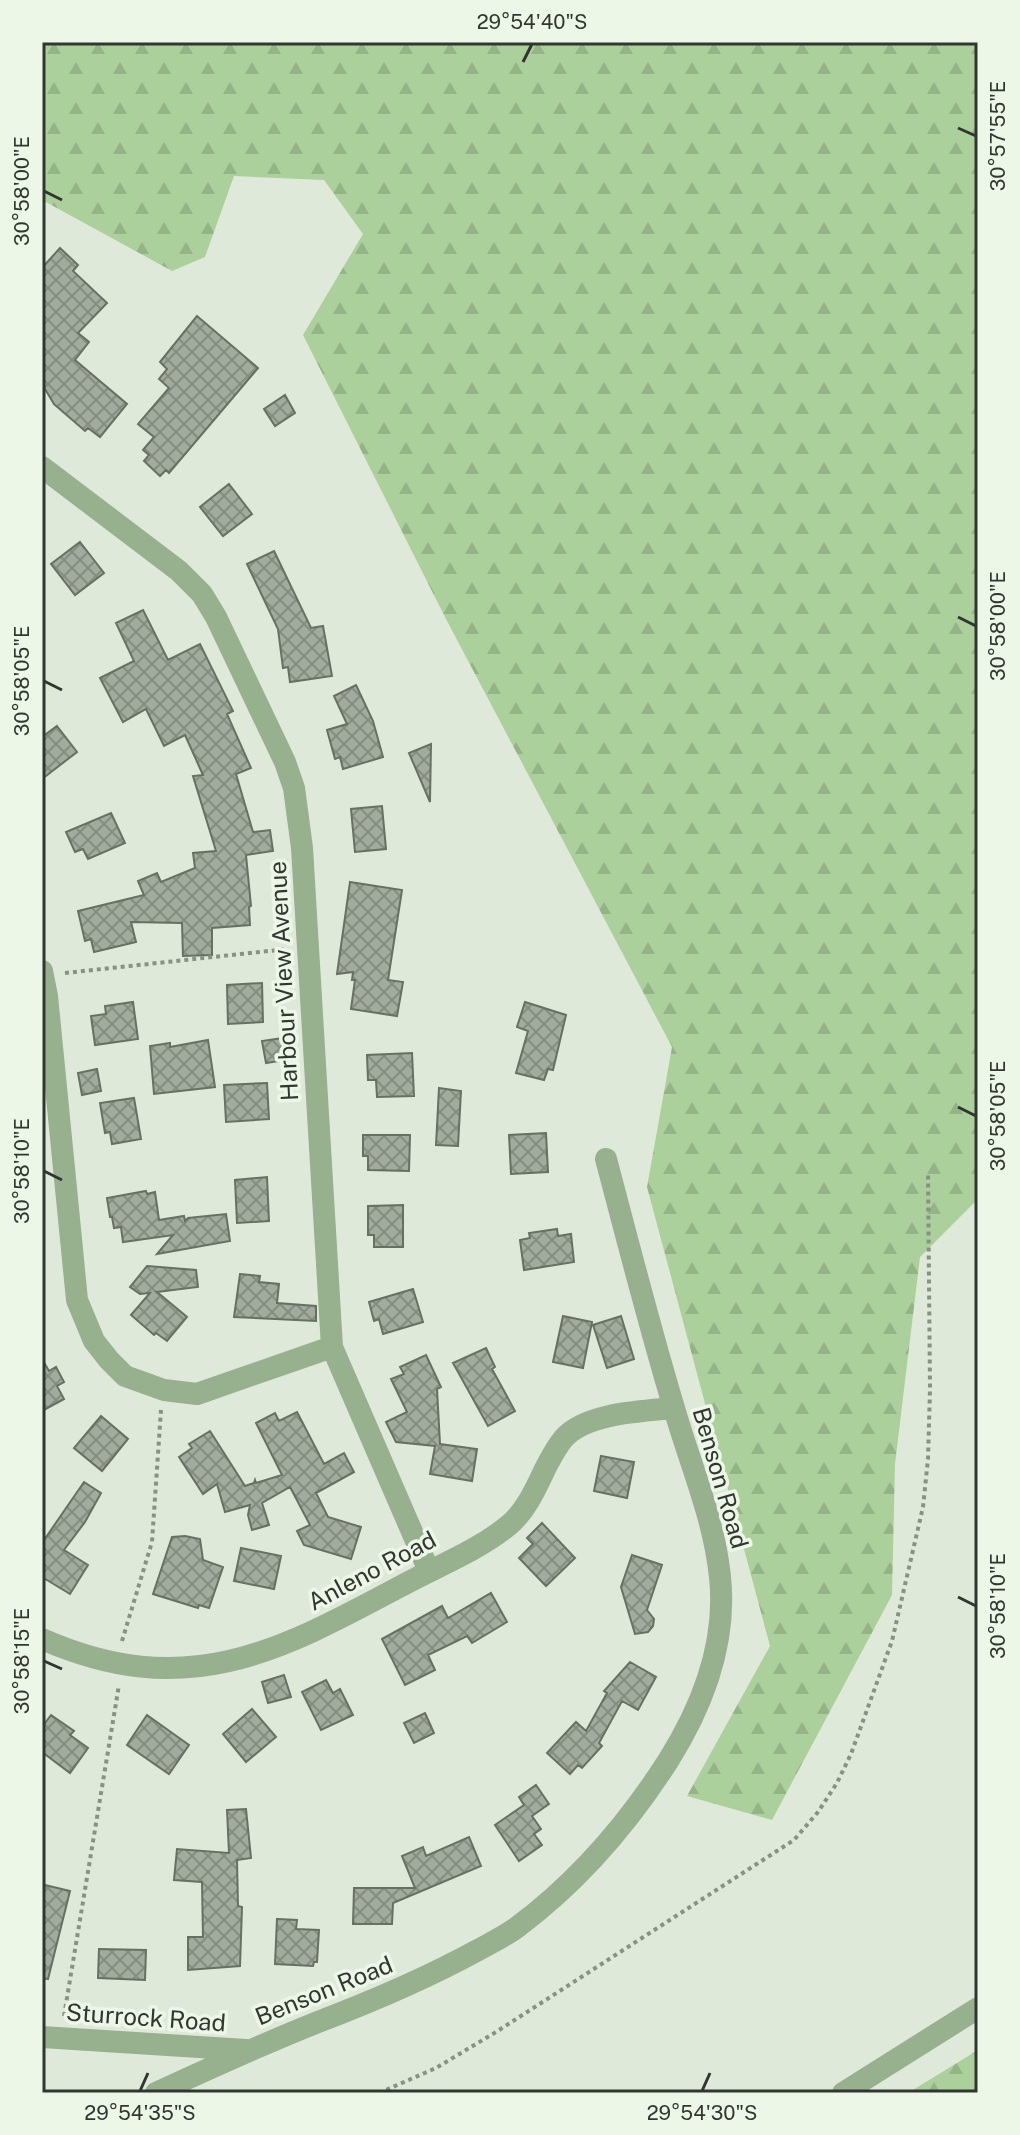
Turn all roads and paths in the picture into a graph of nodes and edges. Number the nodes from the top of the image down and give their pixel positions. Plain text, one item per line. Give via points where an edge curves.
1 (42, 467) edge
2 (307, 946) junction
3 (42, 973) edge
4 (606, 1159) dead end
5 (928, 1172) dead end
6 (332, 1347) junction
7 (164, 1390) junction
8 (674, 1408) junction
9 (429, 1571) junction
10 (42, 1639) edge
11 (118, 1664) junction
12 (978, 2008) edge
13 (51, 2037) edge
14 (247, 2050) junction
15 (156, 2093) edge
16 (379, 2093) edge
17 (843, 2093) edge

1 - 2 street, Harbour View Avenue via 179,571 216,617 294,788
2 - 3 path
2 - 6 street, Harbour View Avenue
3 - 7 street via 77,1300 94,1341 109,1360 125,1376
4 - 8 street, Benson Road
5 - 16 path via 930,1389 923,1507 892,1641 837,1783 794,1840 484,2039
6 - 7 street via 197,1394
6 - 9 street, Harbour View Avenue
7 - 11 path via 152,1542
8 - 9 street, Anleno Road via 605,1418 566,1435 510,1524
8 - 14 street, Benson Road via 711,1524 720,1579 719,1634 705,1691 647,1794 573,1880 515,1929 392,1993
9 - 11 street, Anleno Road via 286,1645 235,1662 177,1668
10 - 11 street, Anleno Road
11 - 13 path via 116,1700
12 - 17 street
13 - 14 street, Sturrock Road
14 - 15 street, Benson Road

